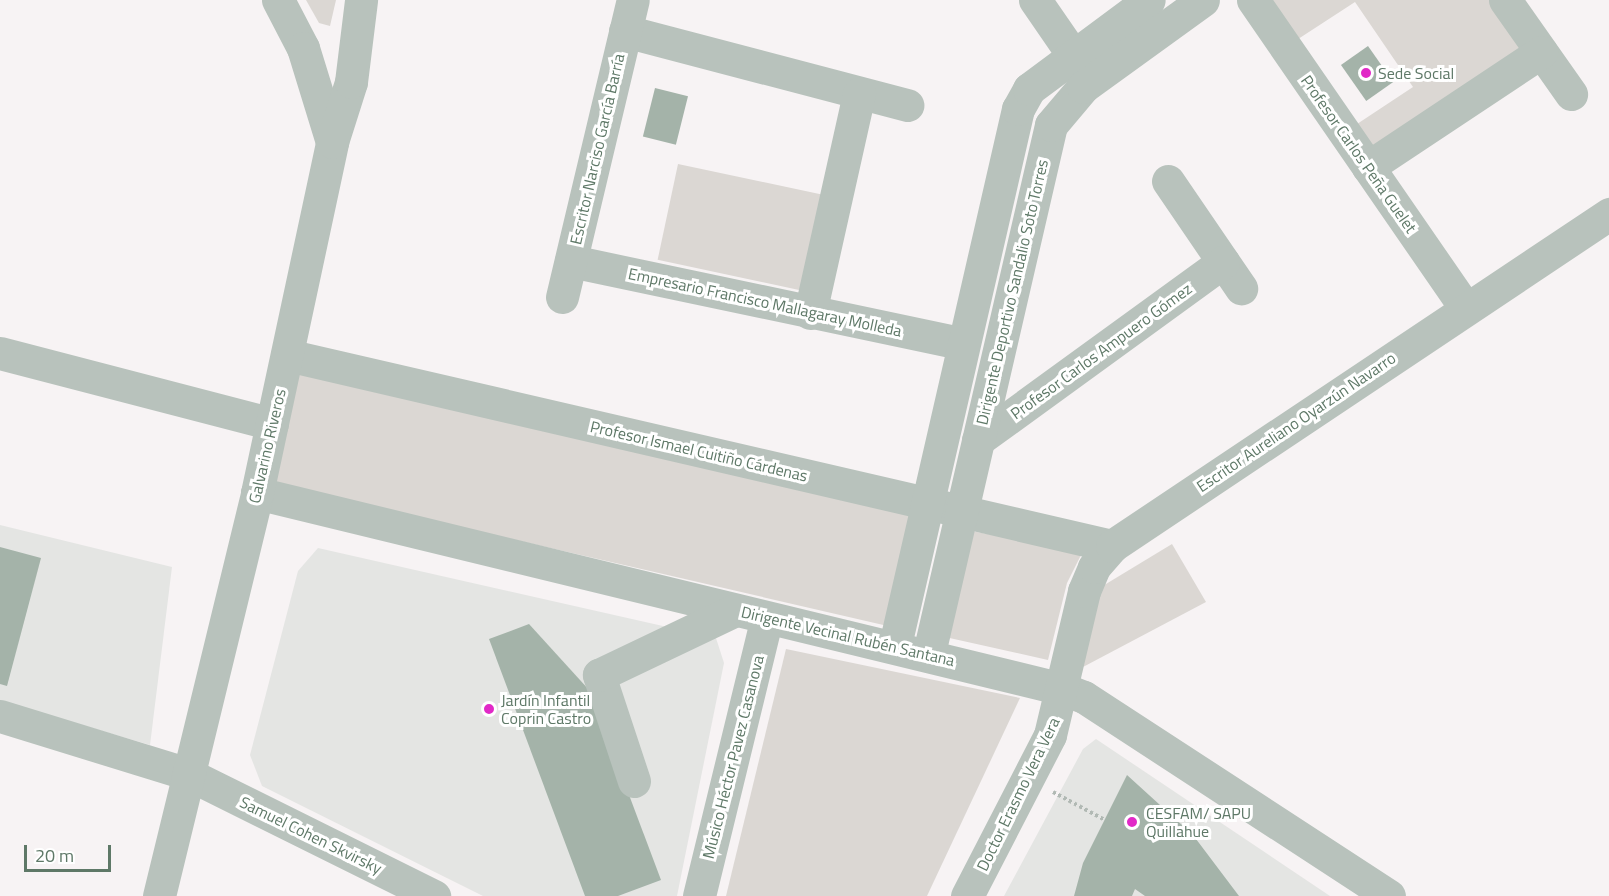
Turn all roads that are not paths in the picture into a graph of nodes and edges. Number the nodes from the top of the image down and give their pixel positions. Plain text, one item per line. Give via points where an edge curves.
1 (278, 0) edge
2 (361, 0) edge
3 (633, 0) edge
4 (1035, 0) edge
5 (1149, 0) edge
6 (1203, 0) edge
7 (1253, 0) edge
8 (1505, 0) edge
9 (626, 31) junction
10 (1541, 52) junction
11 (1073, 55) junction
12 (859, 93) junction
13 (1571, 94) dead end
14 (907, 105) dead end
15 (332, 142) junction
16 (1368, 167) junction
17 (1168, 182) dead end
18 (1609, 214) edge
19 (571, 261) junction
20 (1223, 262) junction
21 (1241, 288) dead end
22 (562, 297) dead end
23 (1466, 309) junction
24 (810, 313) junction
25 (960, 343) junction
26 (0, 353) edge
27 (287, 355) junction
28 (272, 424) junction
29 (978, 440) junction
30 (257, 493) junction
31 (925, 503) junction
32 (962, 511) junction
33 (1112, 546) junction
34 (735, 610) junction
35 (766, 618) junction
36 (895, 645) junction
37 (929, 653) junction
38 (1063, 689) junction
39 (0, 716) edge
40 (188, 774) junction
41 (634, 781) dead end
42 (159, 896) edge
43 (434, 896) edge
44 (699, 896) edge
45 (967, 896) edge
46 (1389, 896) edge

1 - 15 street, Galvarino Riveros via 303,48
2 - 15 street via 355,63
3 - 9 street, Escritor Narciso García Barría
4 - 11 street
5 - 11 street
6 - 29 street, Dirigente Deportivo Sandalio Soto Torres via 1083,87 1051,125
7 - 16 street, Profesor Carlos Peña Guelet
8 - 10 street
9 - 12 street
9 - 19 street, Escritor Narciso García Barría
10 - 13 street
10 - 16 street
11 - 25 street via 1029,89 1017,109
12 - 14 street
12 - 24 street
15 - 27 street, Galvarino Riveros
16 - 23 street, Profesor Carlos Peña Guelet
17 - 20 street
18 - 23 street, Escritor Aureliano Oyarzún Navarro
19 - 22 street, Escritor Narciso García Barría
19 - 24 street, Empresario Francisco Mallagaray Molleda
20 - 21 street
20 - 29 street, Profesor Carlos Ampuero Gómez
23 - 33 street, Escritor Aureliano Oyarzún Navarro
24 - 25 street, Empresario Francisco Mallagaray Molleda
25 - 31 street
26 - 28 street
27 - 28 street, Galvarino Riveros
27 - 31 street, Profesor Ismael Cuitiño Cárdenas
28 - 30 street, Galvarino Riveros
29 - 32 street, Dirigente Deportivo Sandalio Soto Torres
30 - 34 street, Dirigente Vecinal Rubén Santana
30 - 40 street, Galvarino Riveros
31 - 32 street, Profesor Ismael Cuitiño Cárdenas
31 - 36 street
32 - 33 street, Profesor Ismael Cuitiño Cárdenas
32 - 37 street, Dirigente Deportivo Sandalio Soto Torres
33 - 38 street, Escritor Aureliano Oyarzún Navarro via 1094,567 1084,591
34 - 35 street, Dirigente Vecinal Rubén Santana
34 - 41 street via 599,675
35 - 36 street, Dirigente Vecinal Rubén Santana
35 - 44 street, Músico Héctor Pavez Casanova
36 - 37 street, Dirigente Vecinal Rubén Santana
37 - 38 street, Dirigente Vecinal Rubén Santana
38 - 45 street, Doctor Erasmo Vera Vera via 1050,735
38 - 46 street, Dirigente Vecinal Rubén Santana via 1084,697
39 - 40 street, Samuel Cohen Skvirsky
40 - 42 street, Galvarino Riveros
40 - 43 street, Samuel Cohen Skvirsky

